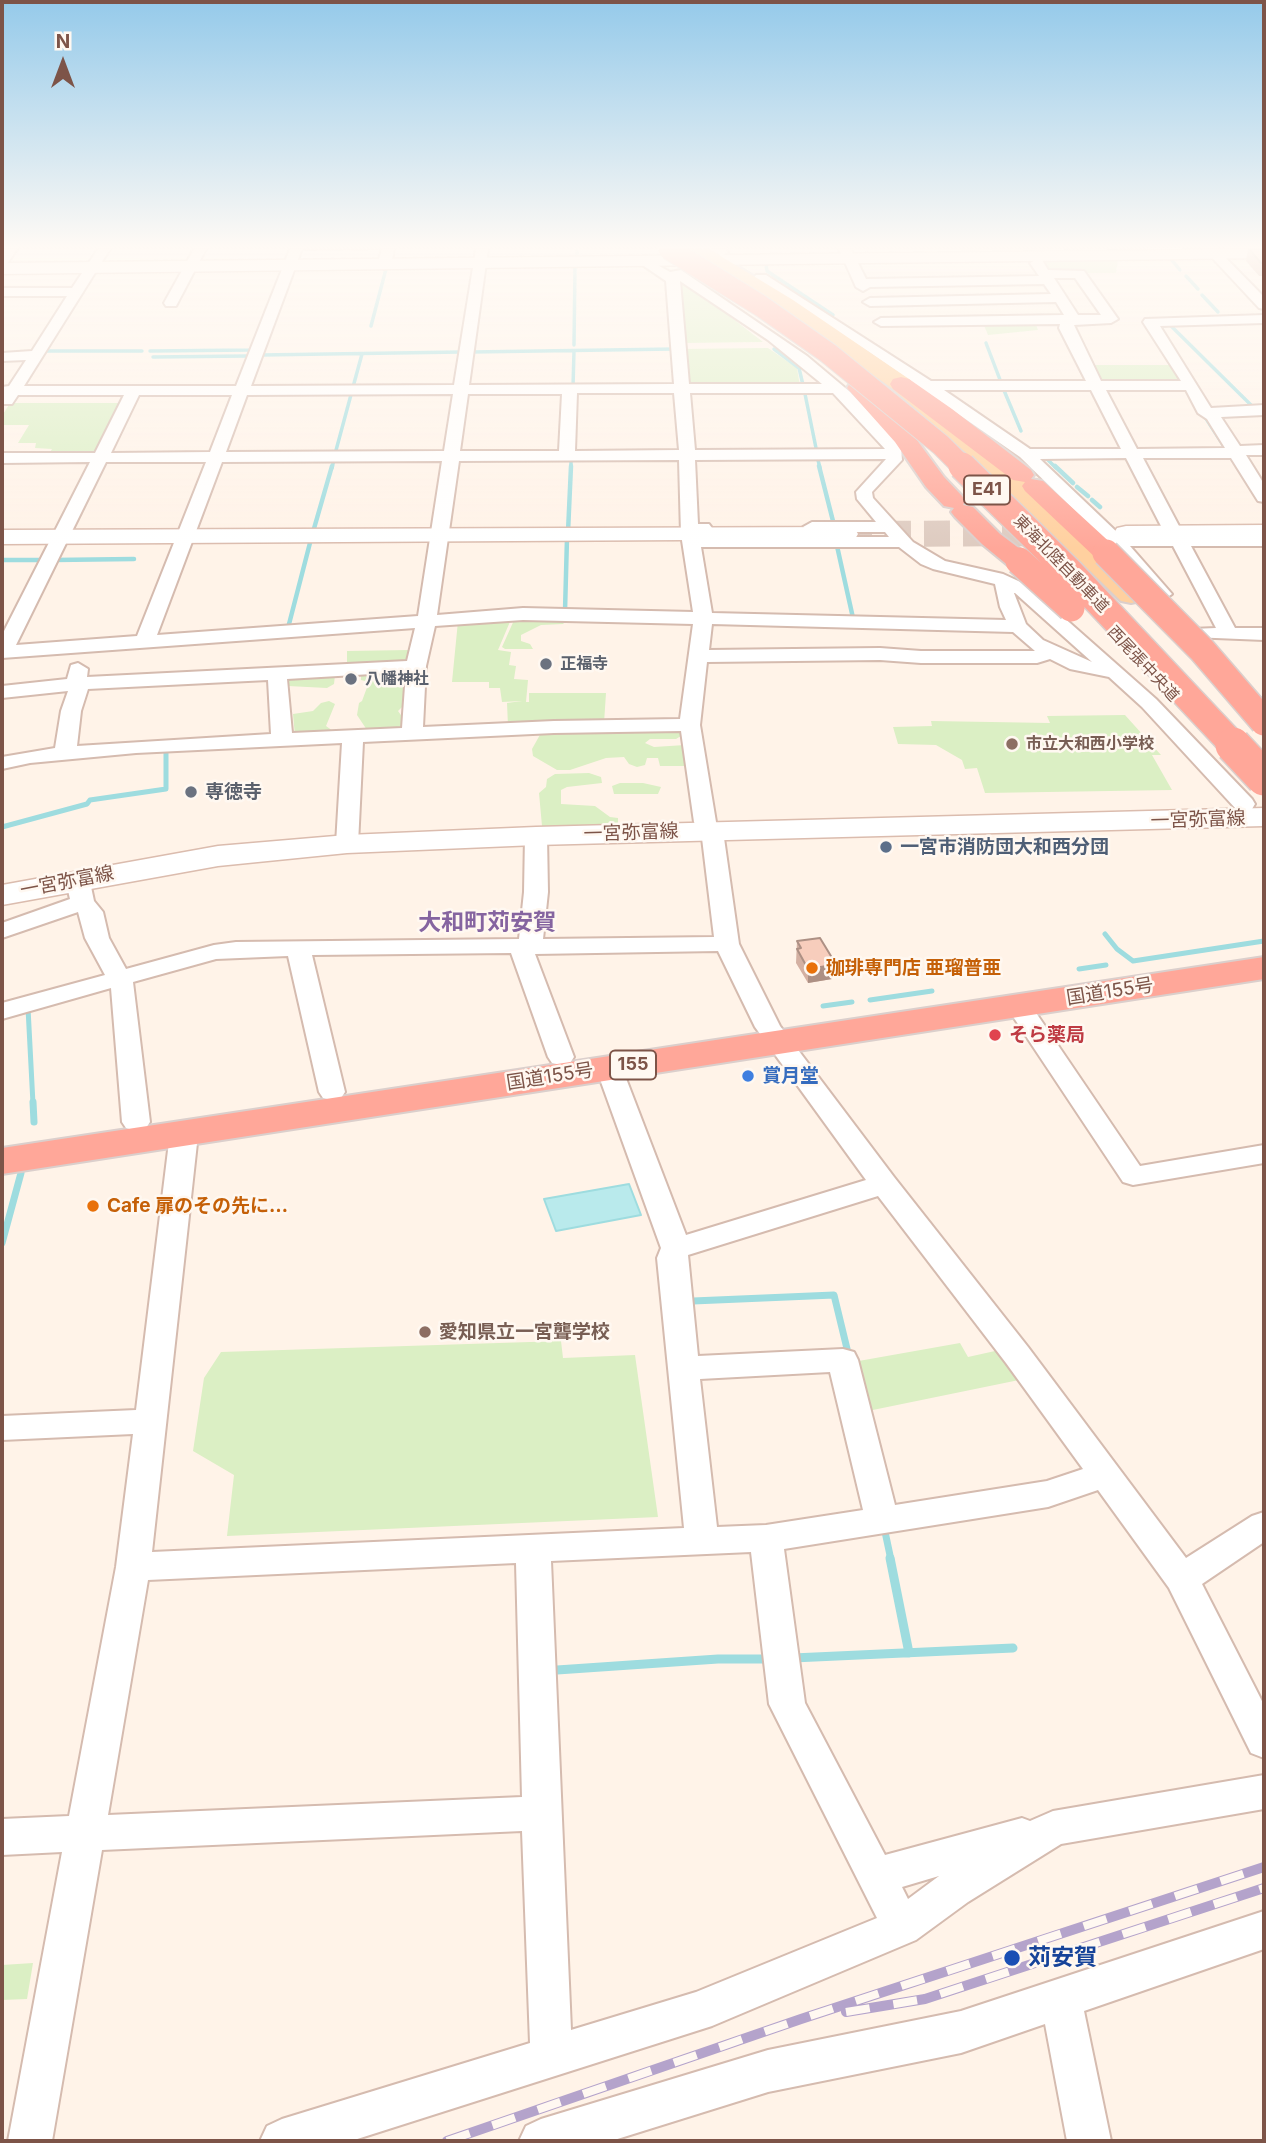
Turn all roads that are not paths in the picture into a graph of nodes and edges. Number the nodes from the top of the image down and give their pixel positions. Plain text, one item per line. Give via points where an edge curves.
1 (41, 349) edge
2 (258, 349) edge
3 (468, 349) edge
4 (677, 349) edge
5 (808, 349) edge
6 (822, 349) edge
7 (840, 349) edge
8 (845, 349) edge
9 (870, 349) edge
10 (891, 349) edge
11 (1077, 349) edge
12 (1167, 349) edge
13 (884, 356) junction
14 (2, 357) edge
15 (36, 357) junction
16 (901, 384) junction
17 (926, 386) junction
18 (1097, 386) junction
19 (1191, 386) junction
20 (682, 387) junction
21 (570, 388) junction
22 (848, 388) junction
23 (243, 389) junction
24 (463, 389) junction
25 (134, 390) junction
26 (8, 391) edge
27 (2, 409) edge
28 (1264, 410) edge
29 (1206, 412) junction
30 (1264, 450) edge
31 (1236, 452) junction
32 (1133, 453) junction
33 (895, 454) junction
34 (687, 455) junction
35 (452, 456) junction
36 (567, 456) junction
37 (216, 457) junction
38 (2, 458) edge
39 (100, 458) junction
40 (1027, 472) junction
41 (1263, 493) edge
42 (1264, 526) edge
43 (890, 527) junction
44 (1264, 532) edge
45 (690, 534) junction
46 (846, 534) tunnel mouth
47 (1174, 534) junction
48 (439, 535) junction
49 (186, 536) junction
50 (2, 537) edge
51 (60, 537) junction
52 (1113, 538) junction
53 (1264, 541) edge
54 (903, 542) junction
55 (1013, 572) junction
56 (703, 618) junction
57 (426, 621) junction
58 (1018, 626) junction
59 (1198, 633) junction
60 (1229, 634) junction
61 (1264, 634) edge
62 (144, 643) junction
63 (81, 647) junction
64 (2, 652) edge
65 (1048, 652) junction
66 (699, 656) junction
67 (416, 666) junction
68 (277, 673) junction
69 (1116, 673) junction
70 (76, 684) junction
71 (2, 692) edge
72 (1261, 718) edge
73 (690, 725) junction
74 (412, 733) junction
75 (353, 736) junction
76 (282, 741) junction
77 (1264, 747) edge
78 (1207, 748) junction
79 (65, 754) junction
80 (2, 764) edge
81 (1260, 796) edge
82 (709, 831) junction
83 (536, 836) junction
84 (348, 844) junction
85 (81, 892) junction
86 (2, 895) edge
87 (2, 931) edge
88 (726, 944) junction
89 (525, 948) junction
90 (299, 950) junction
91 (1264, 952) edge
92 (1264, 968) edge
93 (120, 979) junction
94 (1019, 1006) junction
95 (2, 1011) edge
96 (773, 1035) junction
97 (561, 1057) junction
98 (609, 1068) junction
99 (331, 1092) junction
100 (136, 1122) junction
101 (184, 1134) junction
102 (2, 1142) edge
103 (1264, 1154) edge
104 (2, 1161) edge
105 (884, 1184) junction
106 (676, 1248) junction
107 (685, 1367) junction
108 (152, 1421) junction
109 (2, 1428) edge
110 (1104, 1475) junction
111 (881, 1520) junction
112 (1264, 1525) edge
113 (766, 1538) junction
114 (702, 1540) junction
115 (533, 1547) junction
116 (133, 1567) junction
117 (1182, 1578) junction
118 (1264, 1742) edge
119 (1264, 1792) edge
120 (540, 1813) junction
121 (1053, 1828) junction
122 (85, 1833) junction
123 (2, 1837) edge
124 (875, 1876) junction
125 (902, 1927) junction
126 (1264, 1930) edge
127 (1061, 1998) junction
128 (552, 2057) junction
129 (562, 2138) edge
130 (30, 2141) edge
131 (282, 2141) edge
132 (1089, 2141) edge

1 - 15 street
2 - 23 street
3 - 24 street
4 - 20 street
5 - 22 main road, 西尾張中央道
6 - 81 highway, 東海北陸自動車道 / E41, bridge via 941,445 1072,574
7 - 77 highway, 東海北陸自動車道 / E41 via 961,444 1095,573
8 - 16 main road, 西尾張中央道
9 - 13 street
10 - 13 street
11 - 18 street
12 - 19 street
13 - 17 street
14 - 15 street
15 - 26 street
16 - 40 highway
16 - 72 main road, 西尾張中央道 via 1079,543
17 - 18 street
17 - 40 street
18 - 19 street
18 - 32 street
19 - 29 street
20 - 21 street
20 - 22 street
20 - 34 street
21 - 24 street
21 - 36 street
22 - 33 street
22 - 55 highway via 903,437 928,472 991,539
22 - 78 main road, 西尾張中央道 via 954,471 1080,594
23 - 24 street
23 - 25 street
23 - 37 street
24 - 35 street
25 - 26 street
25 - 39 street
26 - 27 street
28 - 29 street
29 - 31 street
30 - 31 street
31 - 32 street
31 - 41 street
32 - 40 street
32 - 47 street
33 - 34 street
33 - 43 street via 864,492
34 - 36 street
34 - 45 street
35 - 36 street
35 - 37 street
35 - 48 street
37 - 39 street
37 - 49 street
38 - 39 street
39 - 51 street
40 - 52 highway
42 - 47 street
43 - 45 street via 702,528
43 - 54 street
44 - 52 main road
45 - 46 main road
45 - 48 main road
45 - 54 street via 702,542
45 - 56 street
47 - 52 street
47 - 53 street
47 - 60 street
48 - 49 main road
48 - 57 street
49 - 51 main road
49 - 62 street
50 - 51 main road
51 - 64 street
52 - 59 street
52 - 72 highway, bridge
54 - 55 street via 927,560
55 - 58 street via 1003,586
55 - 69 street via 1031,597
55 - 81 highway, bridge via 1119,655
56 - 57 street via 523,614
56 - 58 street
56 - 66 street
57 - 62 street
57 - 67 street
58 - 65 street
59 - 60 street
59 - 72 street
60 - 61 street
62 - 63 street
63 - 64 street
63 - 70 street
65 - 66 street via 1037,657
65 - 69 street
66 - 73 street
67 - 68 street
67 - 74 street
68 - 70 street
68 - 76 street
69 - 78 street
70 - 71 street
70 - 79 street
73 - 74 street
73 - 82 street
74 - 75 street
75 - 76 street
75 - 84 street
76 - 79 street
78 - 81 main road, 西尾張中央道
79 - 80 street
81 - 82 main road, 一宮弥富線
82 - 83 main road, 一宮弥富線
82 - 88 street
83 - 84 main road, 一宮弥富線
83 - 89 street via 536,892
84 - 85 main road, 一宮弥富線 via 218,856
85 - 86 main road, 一宮弥富線
85 - 87 street
85 - 93 street via 97,939
88 - 89 street
88 - 96 street
89 - 90 street
89 - 97 street
90 - 93 street via 214,952
90 - 99 street
91 - 96 highway, 国道155号 / 155
92 - 94 highway, 国道155号 / 155
93 - 95 street
93 - 100 street
94 - 96 highway, 国道155号 / 155
94 - 103 street via 1133,1176
96 - 97 highway, 国道155号 / 155
96 - 98 highway, 国道155号 / 155
96 - 105 street
97 - 99 highway, 国道155号 / 155
98 - 101 highway, 国道155号 / 155
98 - 106 street
99 - 100 highway, 国道155号 / 155
100 - 102 highway, 国道155号 / 155
101 - 104 highway, 国道155号 / 155
101 - 108 street
105 - 106 street
105 - 110 street
106 - 107 street via 672,1258
107 - 111 street via 843,1360
107 - 114 street
108 - 109 street
108 - 116 street
110 - 111 street via 1048,1494
110 - 117 street
111 - 113 street
112 - 117 street
113 - 114 street
113 - 124 street via 787,1704
114 - 115 street
115 - 116 street
115 - 120 street
116 - 122 street
117 - 118 street
119 - 121 street
120 - 122 street
120 - 128 street
121 - 124 street
121 - 125 street
122 - 123 street
122 - 130 street
124 - 125 street
125 - 128 street via 697,2012
126 - 127 street
127 - 129 street via 961,2032 768,2071
127 - 132 street
128 - 131 street

